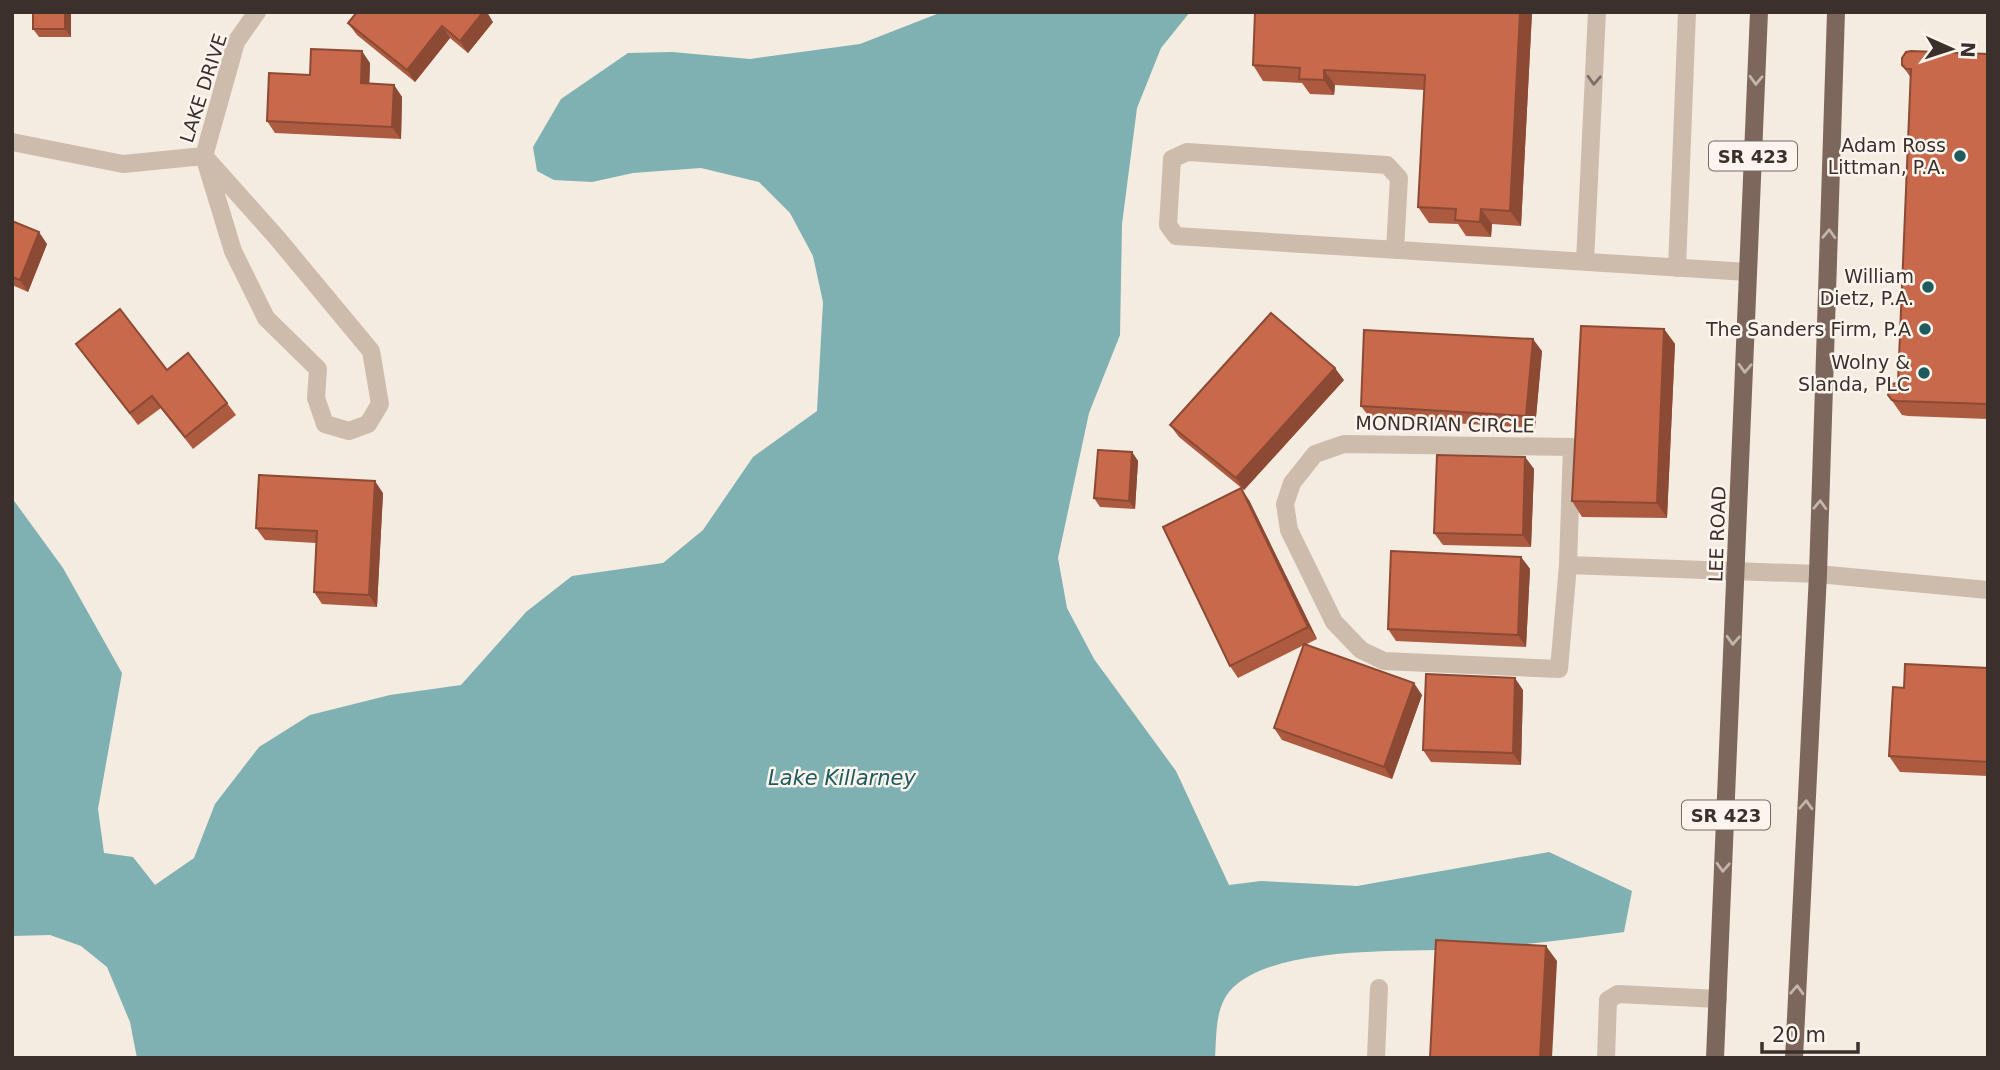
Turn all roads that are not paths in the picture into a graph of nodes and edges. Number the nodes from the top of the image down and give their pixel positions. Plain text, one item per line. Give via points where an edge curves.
1 (257, 12) edge
2 (1597, 12) edge
3 (1687, 12) edge
4 (1759, 12) edge
5 (1836, 12) edge
6 (12, 142) edge
7 (204, 156) junction
8 (1395, 250) junction
9 (1584, 262) junction
10 (1677, 268) junction
11 (1748, 272) junction
12 (1568, 565) junction
13 (1736, 571) junction
14 (1818, 574) junction
15 (1988, 590) edge
16 (1379, 988) dead end
17 (1718, 999) junction
18 (1376, 1058) edge
19 (1606, 1058) edge
20 (1715, 1058) edge
21 (1794, 1058) edge

1 - 7 street, LAKE DRIVE via 236,42
2 -> 9 street
3 - 10 street
4 -> 11 main road, LEE ROAD / SR 423
14 -> 5 main road
6 - 7 street, LAKE DRIVE via 123,163
7 - 7 street via 371,351 380,404 368,424 349,431 325,424 316,398 318,369 266,318 233,251
8 - 8 street via 1176,236 1168,225 1172,159 1187,152 1387,164 1399,178
8 - 9 street
9 - 10 street
10 - 11 street
11 -> 13 main road, LEE ROAD / SR 423
12 - 12 street, MONDRIAN CIRCLE via 1572,447 1344,444 1315,454 1292,483 1285,504 1289,530 1334,622 1361,650 1384,661 1559,670
12 - 13 street
13 - 14 street
13 -> 17 main road, LEE ROAD / SR 423
14 - 15 street
21 -> 14 main road
16 - 18 street
17 - 19 street via 1618,994 1608,1000
17 - 20 main road, LEE ROAD / SR 423

